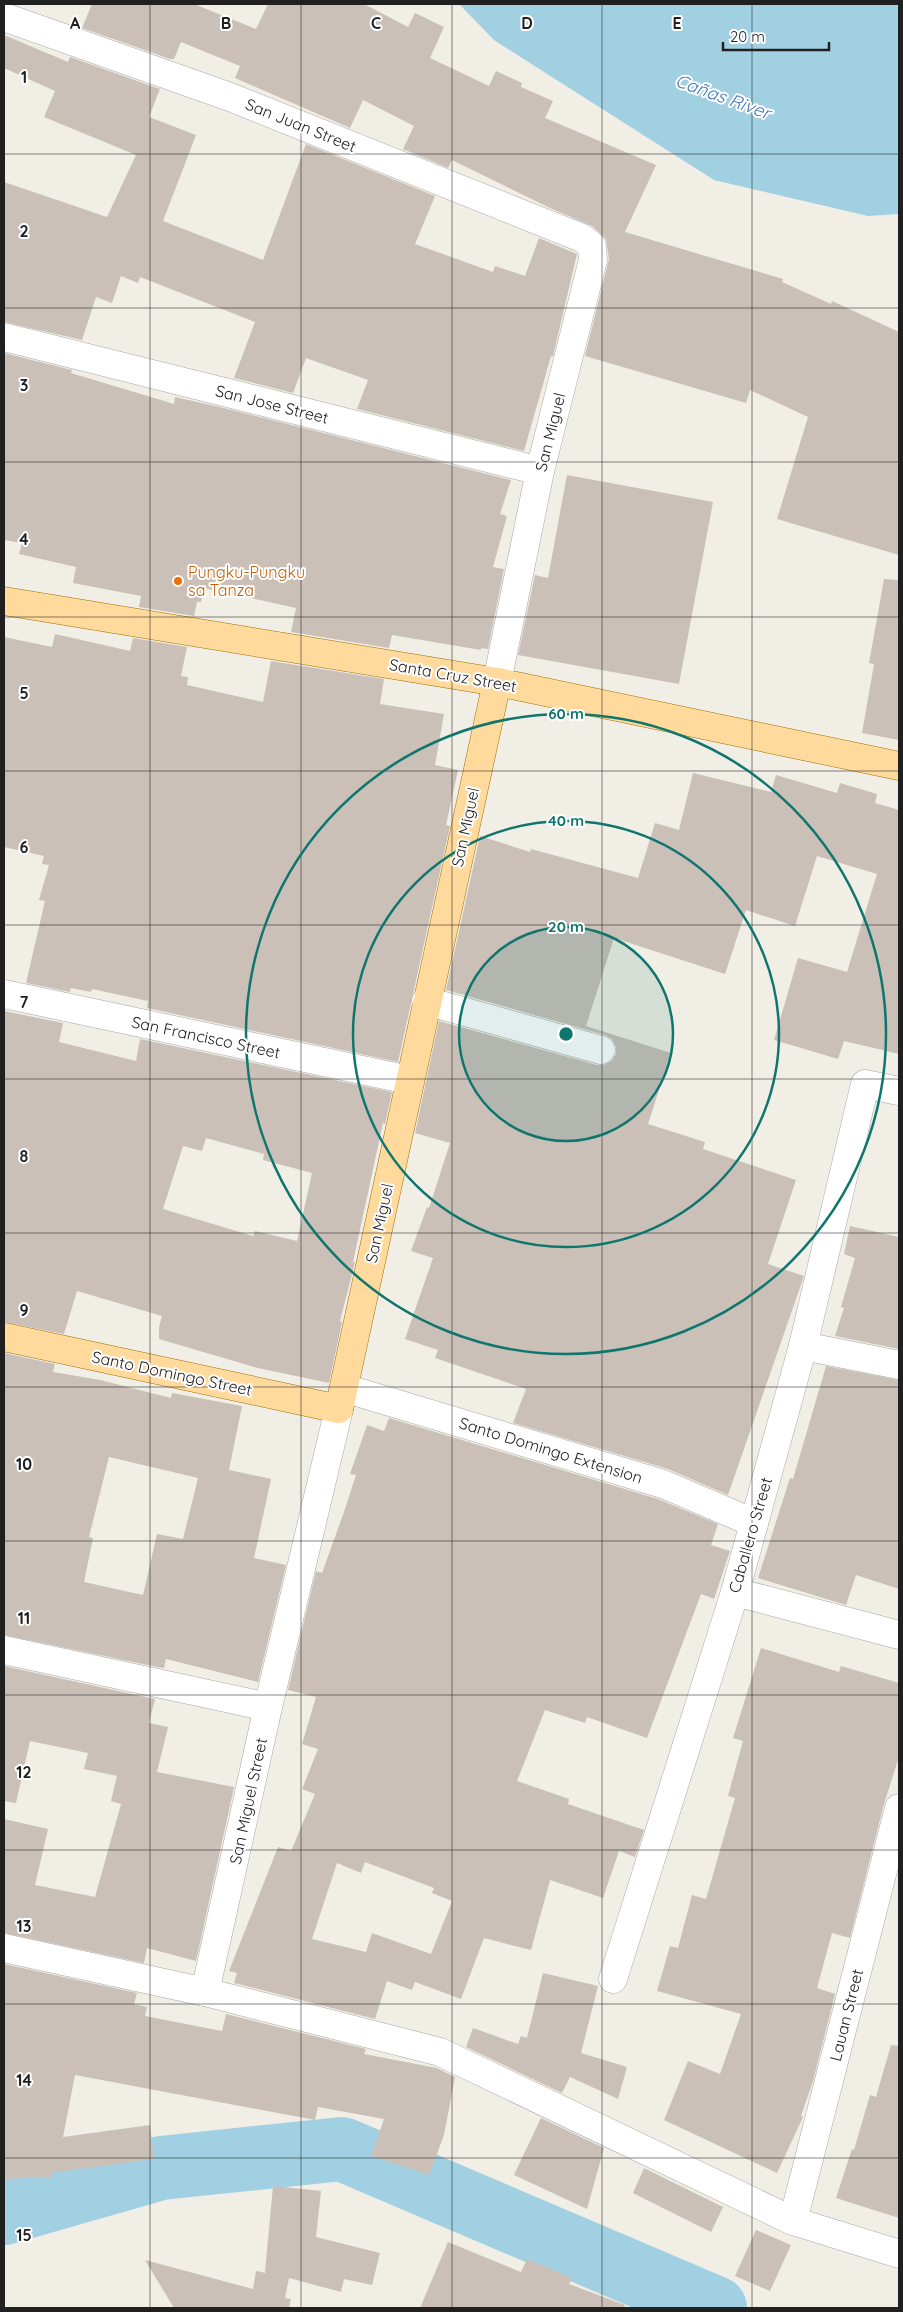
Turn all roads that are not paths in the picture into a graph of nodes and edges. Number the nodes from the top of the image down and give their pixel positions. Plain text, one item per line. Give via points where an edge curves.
1 (4, 17) edge
2 (592, 246) joint
3 (4, 338) edge
4 (540, 471) junction
5 (4, 601) edge
6 (496, 682) junction
7 (899, 766) edge
8 (4, 994) edge
9 (426, 1001) junction
10 (601, 1050) dead end
11 (409, 1080) junction
12 (899, 1091) edge
13 (4, 1337) edge
14 (803, 1346) junction
15 (899, 1365) edge
16 (342, 1399) junction
17 (754, 1523) junction
18 (735, 1592) junction
19 (899, 1635) edge
20 (4, 1650) edge
21 (268, 1707) junction
22 (899, 1808) edge
23 (4, 1948) edge
24 (613, 1979) dead end
25 (206, 1992) junction
26 (793, 2221) junction
27 (899, 2254) edge

1 - 2 street, San Juan Street via 230,97 582,238
2 - 4 street, San Miguel via 593,260
3 - 4 street, San Jose Street
4 - 6 street, San Miguel
5 - 6 main road, Santa Cruz Street
6 - 7 main road, Santa Cruz Street
6 - 9 main road, San Miguel
8 - 11 street, San Francisco Street
9 - 10 street
9 - 11 main road, San Miguel
11 - 16 main road, San Miguel
12 - 14 street, Caballero Street via 865,1084
13 - 16 main road, Santo Domingo Street
14 - 15 street
14 - 17 street, Caballero Street
16 - 17 street, Santo Domingo Extension via 663,1484
16 - 21 street, San Miguel Street
17 - 18 street, Caballero Street
18 - 19 street
18 - 24 street, Caballero Street
20 - 21 street
21 - 25 street, San Miguel Street
22 - 26 street, Lauan Street
23 - 25 street
25 - 26 street via 440,2052
26 - 27 street

